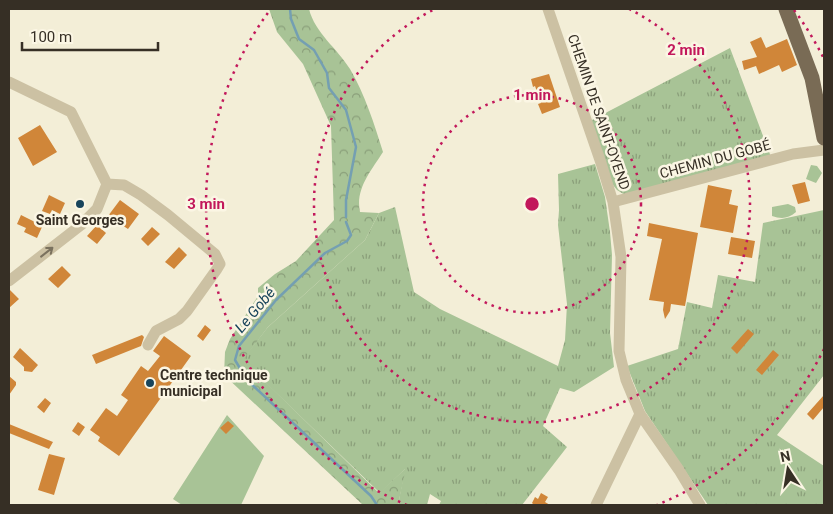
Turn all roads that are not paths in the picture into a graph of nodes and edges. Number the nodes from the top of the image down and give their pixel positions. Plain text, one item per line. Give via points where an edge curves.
1 (548, 9) edge
2 (786, 9) edge
3 (9, 82) edge
4 (824, 138) edge
5 (824, 150) edge
6 (107, 184) junction
7 (613, 202) junction
8 (9, 281) edge
9 (148, 345) dead end
10 (640, 414) junction
11 (596, 505) edge
12 (700, 505) edge

1 - 7 street, CHEMIN DE SAINT-OYEND
2 - 4 main road via 812,78
3 - 6 street via 71,112
5 - 7 street, CHEMIN DU GOBÉ via 793,154
8 -> 6 street via 81,226 97,209
6 - 9 street via 124,185 141,195 215,254 220,264 187,311 179,319 156,330
7 - 10 street, CHEMIN DE SAINT-OYEND via 621,257 619,351 626,380
10 - 11 street
10 - 12 street, CHEMIN DE SAINT-OYEND

